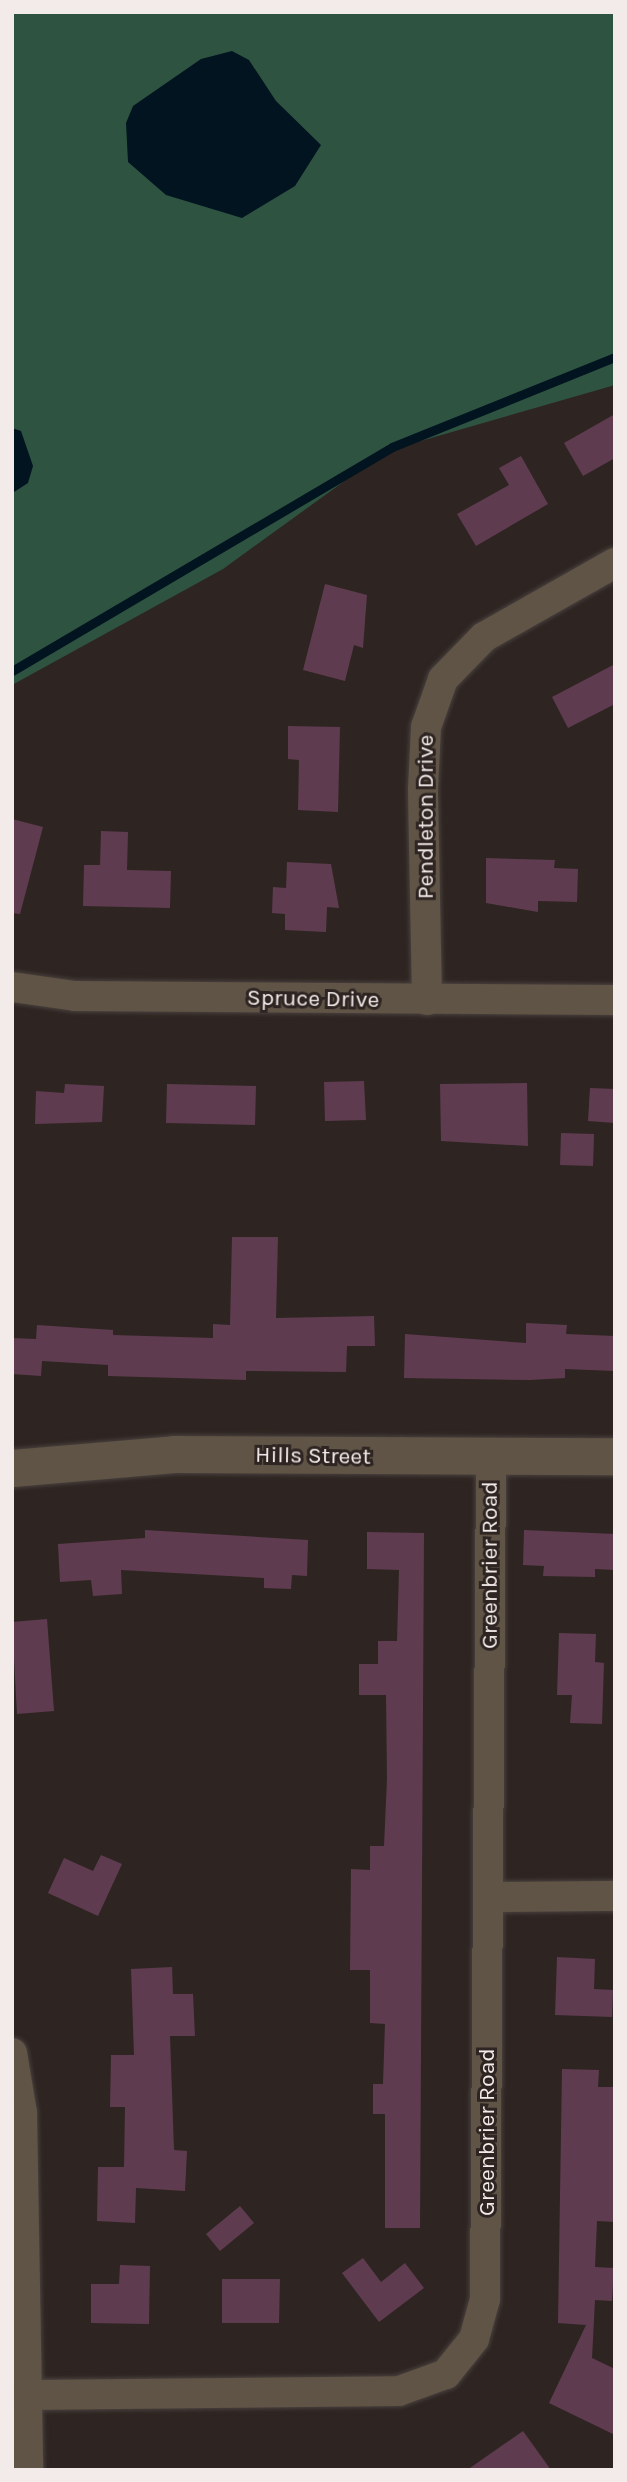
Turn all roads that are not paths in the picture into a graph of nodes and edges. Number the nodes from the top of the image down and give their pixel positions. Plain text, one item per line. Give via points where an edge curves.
1 (615, 564) edge
2 (12, 987) edge
3 (427, 1000) junction
4 (615, 1000) edge
5 (615, 1456) edge
6 (491, 1458) junction
7 (12, 1468) edge
8 (615, 1896) edge
9 (489, 1897) junction
10 (12, 2053) edge
11 (29, 2395) junction
12 (28, 2470) edge

1 - 3 street, Pendleton Drive via 484,637 443,679 426,727 423,776
2 - 3 street, Spruce Drive via 75,996
3 - 4 street, Spruce Drive
5 - 6 street, Hills Street
6 - 7 street, Hills Street via 174,1454
6 - 9 street, Greenbrier Road
8 - 9 street
9 - 11 street, Greenbrier Road via 485,2299 474,2339 446,2374 399,2391
10 - 11 street via 22,2113
11 - 12 street

